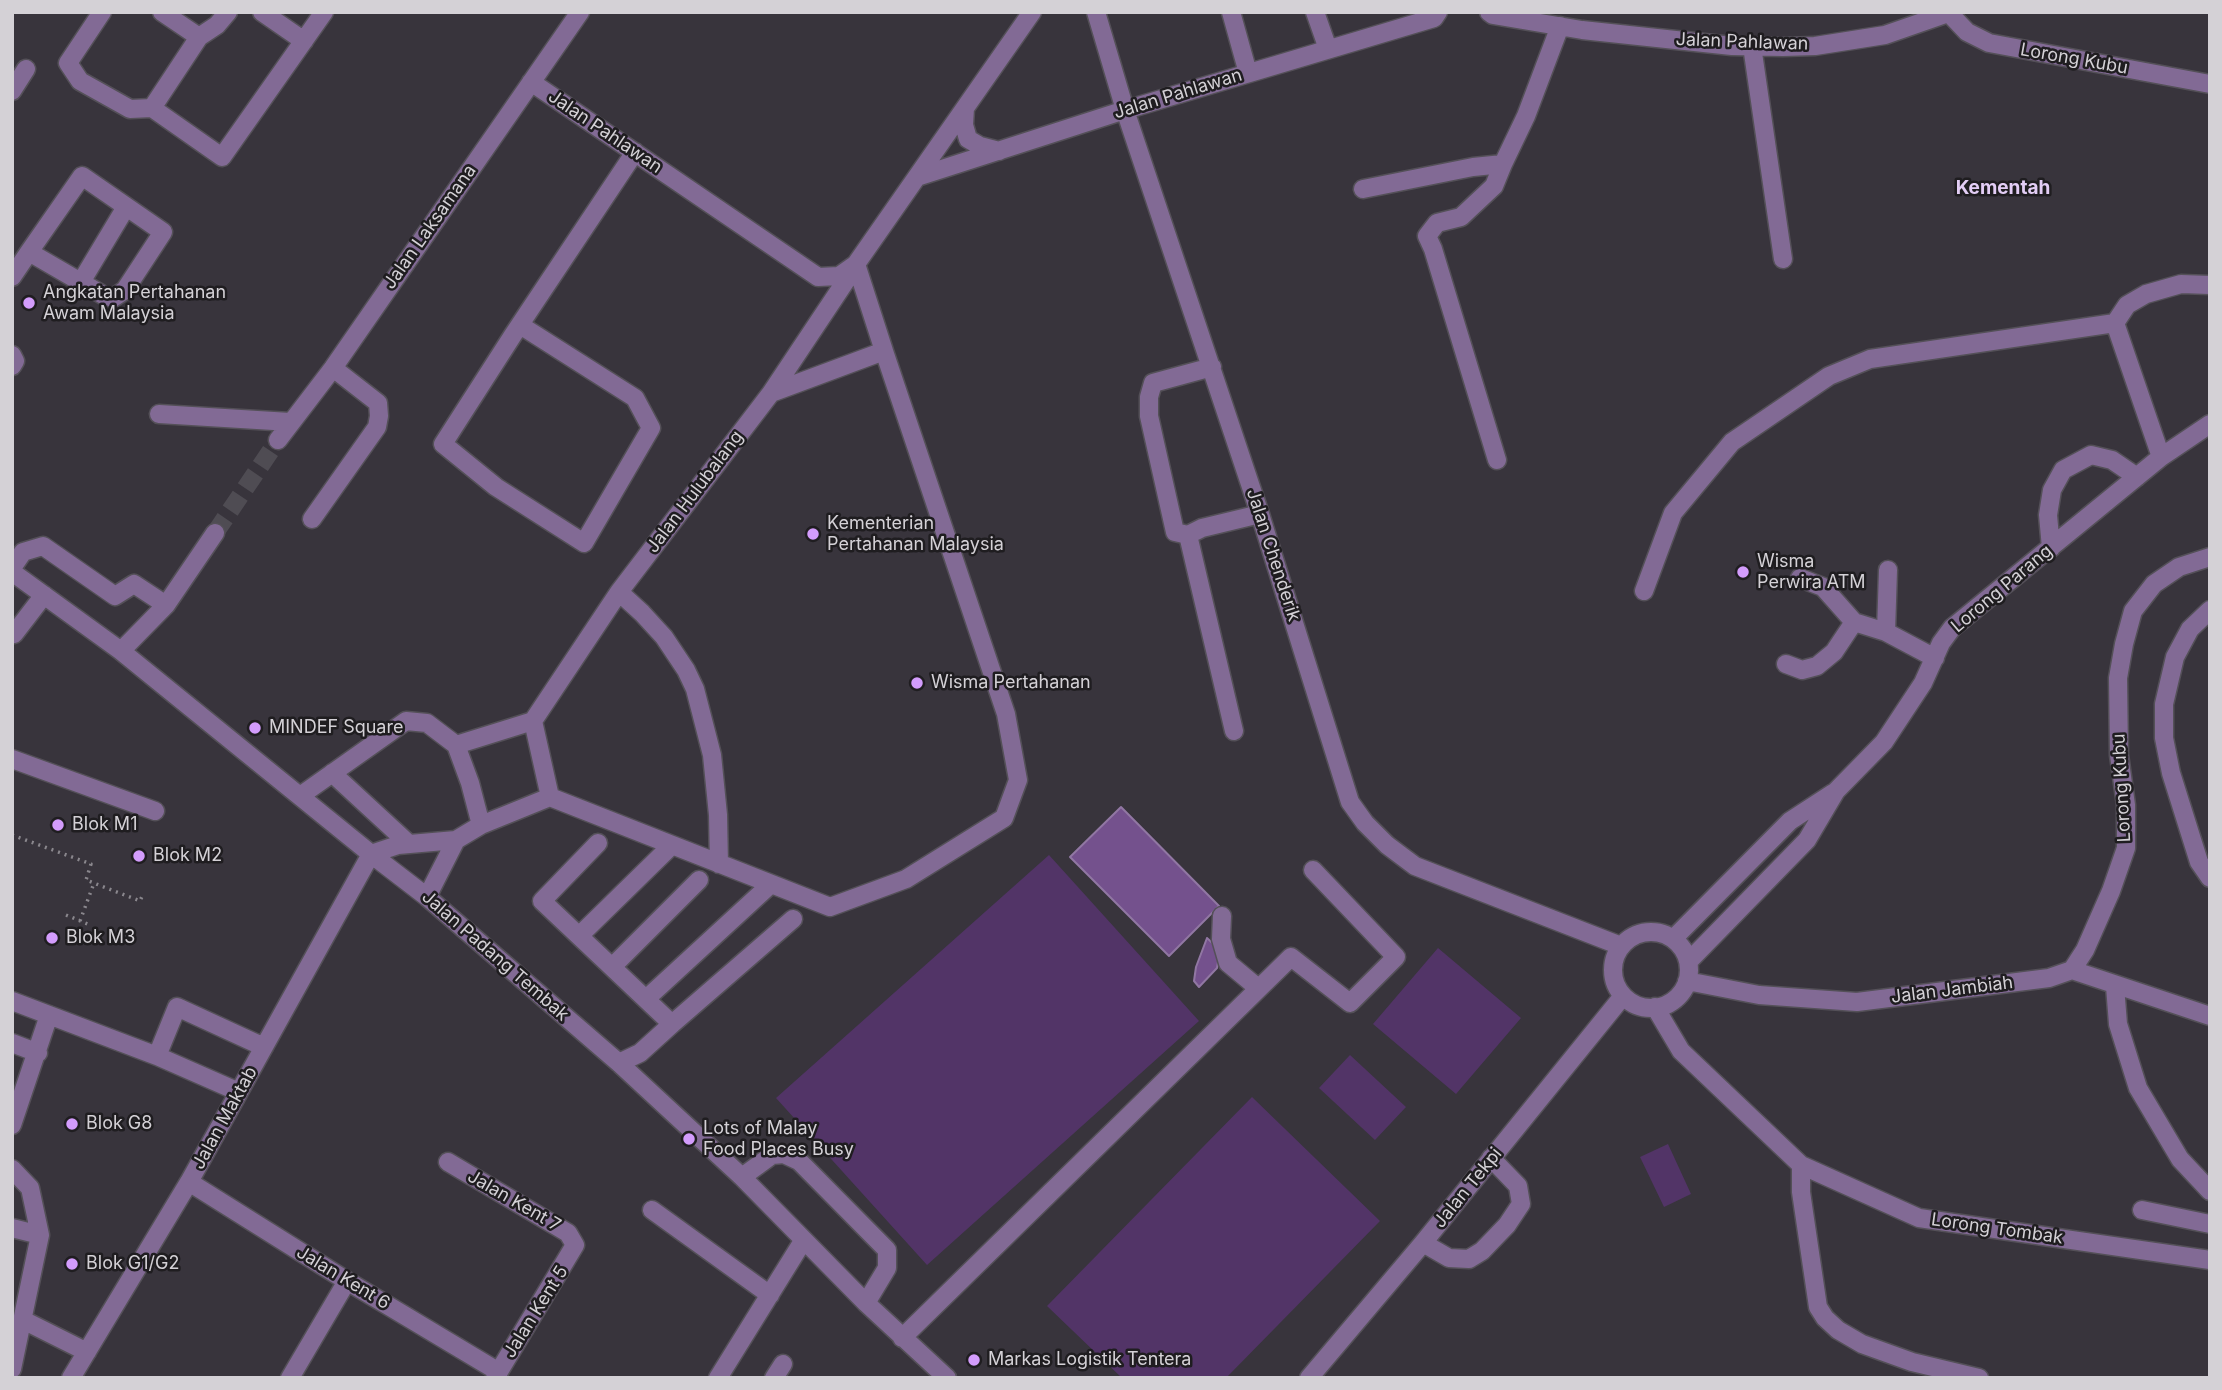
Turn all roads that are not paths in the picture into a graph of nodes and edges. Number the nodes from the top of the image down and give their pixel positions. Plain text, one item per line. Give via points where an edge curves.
1 (102, 12) edge
2 (162, 12) edge
3 (228, 12) edge
4 (262, 12) edge
5 (324, 12) edge
6 (580, 12) edge
7 (1032, 12) edge
8 (1096, 12) edge
9 (1231, 12) edge
10 (1315, 12) edge
11 (1438, 12) edge
12 (1489, 12) edge
13 (1950, 13) edge
14 (1930, 15) edge
15 (1560, 26) junction
16 (199, 37) junction
17 (304, 41) junction
18 (1752, 46) junction
19 (1328, 49) junction
20 (26, 69) dead end
21 (1248, 73) junction
22 (531, 82) junction
23 (2210, 84) edge
24 (12, 91) edge
25 (152, 107) junction
26 (965, 108) junction
27 (1125, 110) junction
28 (999, 151) junction
29 (635, 152) junction
30 (1503, 164) junction
31 (917, 177) junction
32 (1363, 189) dead end
33 (126, 207) junction
34 (29, 252) junction
35 (1783, 259) dead end
36 (856, 264) junction
37 (12, 276) edge
38 (81, 282) junction
39 (2210, 285) edge
40 (2115, 323) junction
41 (520, 325) junction
42 (884, 351) junction
43 (12, 355) edge
44 (12, 366) edge
45 (1212, 367) junction
46 (333, 368) junction
47 (771, 393) junction
48 (159, 414) dead end
49 (290, 422) junction
50 (2210, 424) edge
51 (278, 440) tunnel mouth
52 (2161, 457) junction
53 (1497, 460) dead end
54 (2137, 477) junction
55 (1261, 514) junction
56 (313, 519) dead end
57 (215, 533) tunnel mouth
58 (1188, 535) junction
59 (2051, 548) junction
60 (2210, 556) edge
61 (12, 570) edge
62 (1888, 570) dead end
63 (1800, 578) dead end
64 (1644, 591) dead end
65 (619, 593) junction
66 (44, 595) junction
67 (166, 605) junction
68 (2210, 610) edge
69 (1854, 622) junction
70 (1886, 632) junction
71 (13, 634) edge
72 (121, 651) junction
73 (1935, 658) junction
74 (1786, 664) dead end
75 (533, 721) junction
76 (1234, 731) dead end
77 (456, 745) junction
78 (12, 759) edge
79 (332, 773) junction
80 (1836, 791) junction
81 (300, 796) junction
82 (550, 797) junction
83 (155, 811) dead end
84 (481, 825) junction
85 (456, 840) junction
86 (597, 843) dead end
87 (409, 844) junction
88 (672, 845) junction
89 (371, 854) junction
90 (719, 864) junction
91 (1313, 870) dead end
92 (2210, 878) edge
93 (699, 880) dead end
94 (771, 884) junction
95 (428, 897) junction
96 (1222, 916) dead end
97 (793, 919) dead end
98 (579, 936) junction
99 (1673, 939) junction
100 (1621, 946) junction
101 (1688, 962) junction
102 (612, 967) junction
103 (2072, 971) junction
104 (1687, 981) junction
105 (2115, 986) junction
106 (1258, 988) junction
107 (1623, 996) junction
108 (646, 999) junction
109 (12, 1001) edge
110 (1655, 1007) junction
111 (49, 1016) junction
112 (2210, 1016) edge
113 (672, 1024) junction
114 (12, 1043) edge
115 (264, 1047) junction
116 (38, 1052) junction
117 (157, 1056) junction
118 (619, 1063) junction
119 (239, 1092) junction
120 (12, 1125) edge
121 (1492, 1158) junction
122 (448, 1162) dead end
123 (1801, 1166) junction
124 (12, 1169) edge
125 (742, 1177) junction
126 (19, 1181) edge
127 (189, 1182) junction
128 (2210, 1191) edge
129 (652, 1210) dead end
130 (2142, 1210) dead end
131 (2210, 1224) edge
132 (12, 1228) edge
133 (40, 1234) junction
134 (803, 1241) junction
135 (1423, 1243) junction
136 (575, 1245) joint
137 (2210, 1260) edge
138 (347, 1281) junction
139 (770, 1295) junction
140 (866, 1303) junction
141 (23, 1320) junction
142 (902, 1338) junction
143 (87, 1352) junction
144 (12, 1369) edge
145 (497, 1375) edge
146 (71, 1378) edge
147 (290, 1378) edge
148 (718, 1378) edge
149 (947, 1378) edge
150 (1309, 1378) edge
151 (1979, 1378) edge

1 - 25 street via 68,63 80,81 130,109
2 - 16 street
3 - 16 street
4 - 17 street
5 - 17 street
6 - 22 street, Jalan Laksamana
7 - 26 street, Jalan Hulubalang
8 - 27 street, Jalan Chenderik
9 - 21 street
10 - 19 street
11 - 19 street, Jalan Pahlawan via 1434,18
12 - 15 street, Jalan Pahlawan
13 - 14 street, Jalan Pahlawan
13 - 23 street, Lorong Kubu via 1967,32 1989,43
14 - 18 street, Jalan Pahlawan via 1885,35 1815,46
15 - 18 street, Jalan Pahlawan
15 - 30 street
16 - 25 street
17 - 25 street via 222,157
18 - 35 street
19 - 21 street, Jalan Pahlawan
20 - 24 street
21 - 27 street, Jalan Pahlawan
22 - 29 street, Jalan Pahlawan
22 - 46 street, Jalan Laksamana
26 - 28 street via 968,139
26 - 31 street, Jalan Hulubalang
27 - 28 street, Jalan Pahlawan
27 - 45 street, Jalan Chenderik
28 - 31 street, Jalan Pahlawan
29 - 36 street, Jalan Pahlawan via 818,277 839,276
29 - 41 street
30 - 32 street
30 - 53 street via 1494,186 1461,217 1437,223 1427,236
31 - 36 street, Jalan Hulubalang
33 - 34 street via 82,176
33 - 38 street
33 - 38 street via 163,232 125,290 113,298
34 - 37 street
34 - 38 street
36 - 42 street
36 - 47 street, Jalan Hulubalang
39 - 40 street via 2181,284 2146,294 2127,305
40 - 52 street
40 - 64 street via 1870,359 1829,376 1732,442 1673,513
41 - 41 street via 635,398 651,428 584,543 496,487 443,444
42 - 47 street
42 - 94 street via 1006,714 1018,780 1004,818 906,879 830,907
43 - 44 street
45 - 55 street, Jalan Chenderik
45 - 58 street via 1153,383 1149,397 1149,416 1175,532
46 - 49 street, Jalan Laksamana
46 - 56 street via 378,403 379,416 377,427
47 - 65 street, Jalan Hulubalang
48 - 49 street
49 - 51 street, Jalan Laksamana
50 - 52 street, Lorong Parang
52 - 54 street, Lorong Parang
54 - 59 street, Lorong Parang
54 - 59 street via 2112,460 2091,455 2063,470 2052,490 2048,515
55 - 58 street
55 - 100 street, Jalan Chenderik via 1350,802 1365,823 1415,866
57 - 67 street
58 - 76 street
59 - 73 street, Lorong Parang via 1952,628
60 - 103 street, Lorong Kubu via 2179,567 2154,583 2133,611 2119,678 2126,848 2111,891
61 - 66 street, Jalan Padang Tembak
61 - 67 street via 23,552 43,546 115,596 134,584
62 - 70 street
63 - 69 street via 1823,587
65 - 75 street, Jalan Hulubalang
65 - 90 street via 664,637 695,689 712,755
66 - 71 street
66 - 72 street, Jalan Padang Tembak
67 - 72 street
68 - 92 street via 2190,629 2175,657 2164,704 2164,738 2199,862
69 - 70 street
69 - 74 street via 1835,652 1817,666 1802,670
70 - 73 street
72 - 81 street, Jalan Padang Tembak
73 - 80 street, Lorong Parang via 1884,741
75 - 77 street
75 - 82 street
77 - 79 street via 426,723 406,721
77 - 84 street
78 - 83 street
79 - 81 street
79 - 87 street
80 - 99 street, Lorong Parang via 1790,821
80 - 101 street, Lorong Parang via 1807,840
81 - 89 street, Jalan Padang Tembak
82 - 84 street
82 - 88 street
84 - 85 street
85 - 87 street
85 - 95 street
86 - 98 street via 542,901
87 - 89 street
88 - 90 street
88 - 98 street
89 - 95 street, Jalan Padang Tembak
89 - 115 street, Jalan Maktab
90 - 94 street
91 - 106 street via 1396,957 1350,1003 1291,957
93 - 102 street
94 - 108 street
95 - 118 street, Jalan Padang Tembak
96 - 106 street via 1221,939 1228,963
97 - 113 street
98 - 102 street
99 - 100 street via 1640,933
99 - 101 street
100 - 107 street via 1613,976
101 - 104 street
102 - 108 street
103 - 104 street, Jalan Jambiah via 2049,978 1857,1002 1759,995
103 - 105 street
104 - 110 street via 1675,999
105 - 112 street
105 - 128 street via 2118,1024 2138,1088 2180,1159
106 - 142 street
107 - 110 street via 1632,1003
107 - 121 street, Jalan Tekpi
108 - 113 street
109 - 111 street
110 - 123 street, Lorong Tombak via 1681,1051
111 - 116 street
111 - 117 street
113 - 118 street via 640,1053
114 - 116 street
115 - 117 street via 177,1007
115 - 119 street, Jalan Maktab
116 - 120 street
117 - 119 street
118 - 125 street, Jalan Padang Tembak
119 - 127 street, Jalan Maktab
121 - 135 street, Jalan Tekpi
121 - 135 street via 1518,1186 1521,1204 1507,1225 1469,1259 1449,1258
122 - 136 street, Jalan Kent 7 via 568,1233
123 - 137 street, Lorong Tombak via 1919,1218
123 - 151 street via 1818,1307 1825,1318 1862,1344
124 - 126 street
125 - 134 street, Jalan Padang Tembak
125 - 140 street via 772,1155 784,1154 799,1161 887,1250 887,1268
126 - 133 street via 30,1188
127 - 138 street, Jalan Kent 6
127 - 143 street, Jalan Maktab
129 - 139 street
130 - 131 street
132 - 133 street
133 - 141 street
134 - 139 street
134 - 140 street, Jalan Padang Tembak
135 - 150 street, Jalan Tekpi
136 - 145 street, Jalan Kent 5
138 - 145 street, Jalan Kent 6
138 - 147 street
139 - 148 street
140 - 142 street, Jalan Padang Tembak
141 - 143 street
141 - 144 street
142 - 149 street, Jalan Padang Tembak
143 - 146 street, Jalan Maktab

